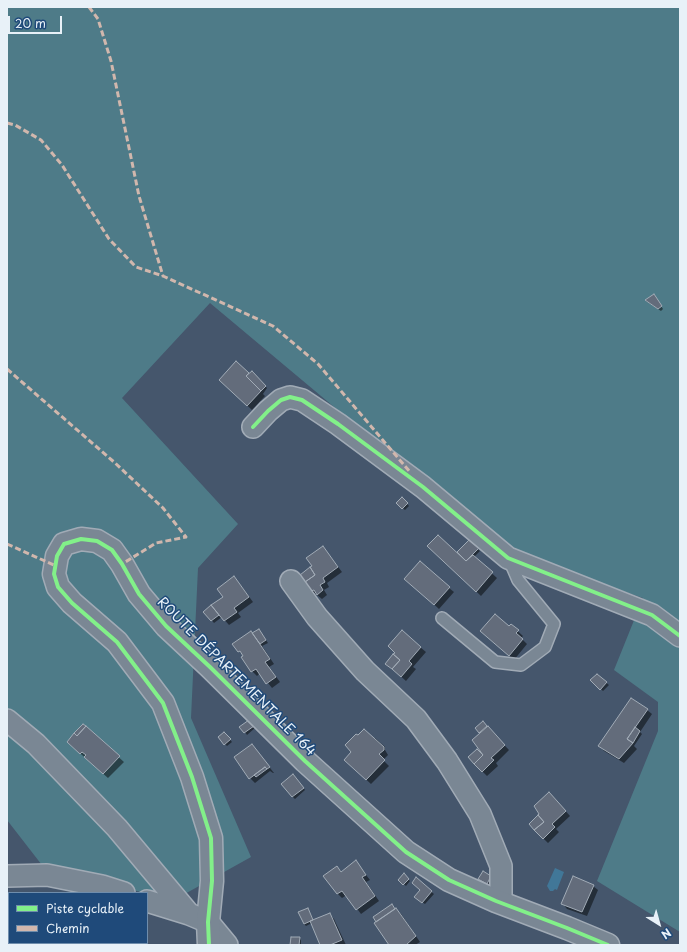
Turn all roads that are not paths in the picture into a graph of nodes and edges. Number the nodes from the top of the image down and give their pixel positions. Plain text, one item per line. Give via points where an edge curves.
1 (253, 427) dead end
2 (509, 558) junction
3 (291, 581) dead end
4 (442, 618) dead end
5 (680, 636) edge
6 (7, 720) edge
7 (7, 876) edge
8 (121, 892) edge
9 (148, 901) edge
10 (496, 901) junction
11 (199, 918) junction
12 (209, 945) edge
13 (227, 945) edge
14 (608, 945) edge

1 - 2 street via 282,400 290,397 302,400 423,487
2 - 4 lane via 518,580 554,624 545,646 521,665 495,662
2 - 5 street via 652,615
3 - 10 street via 317,616 365,671 416,719 447,761 480,814 501,866 501,894
6 - 11 street via 36,744
7 - 8 street via 47,875
9 - 11 street
10 - 11 street, ROUTE DÉPARTEMENTALE 164 via 449,880 406,852 305,761 166,626 139,594 112,550 97,541 81,539 64,544 57,556 54,574 58,588 117,642 163,703 189,770 211,838 212,881
10 - 14 street, ROUTE DÉPARTEMENTALE 164
11 - 12 street, ROUTE DÉPARTEMENTALE 164
11 - 13 street

